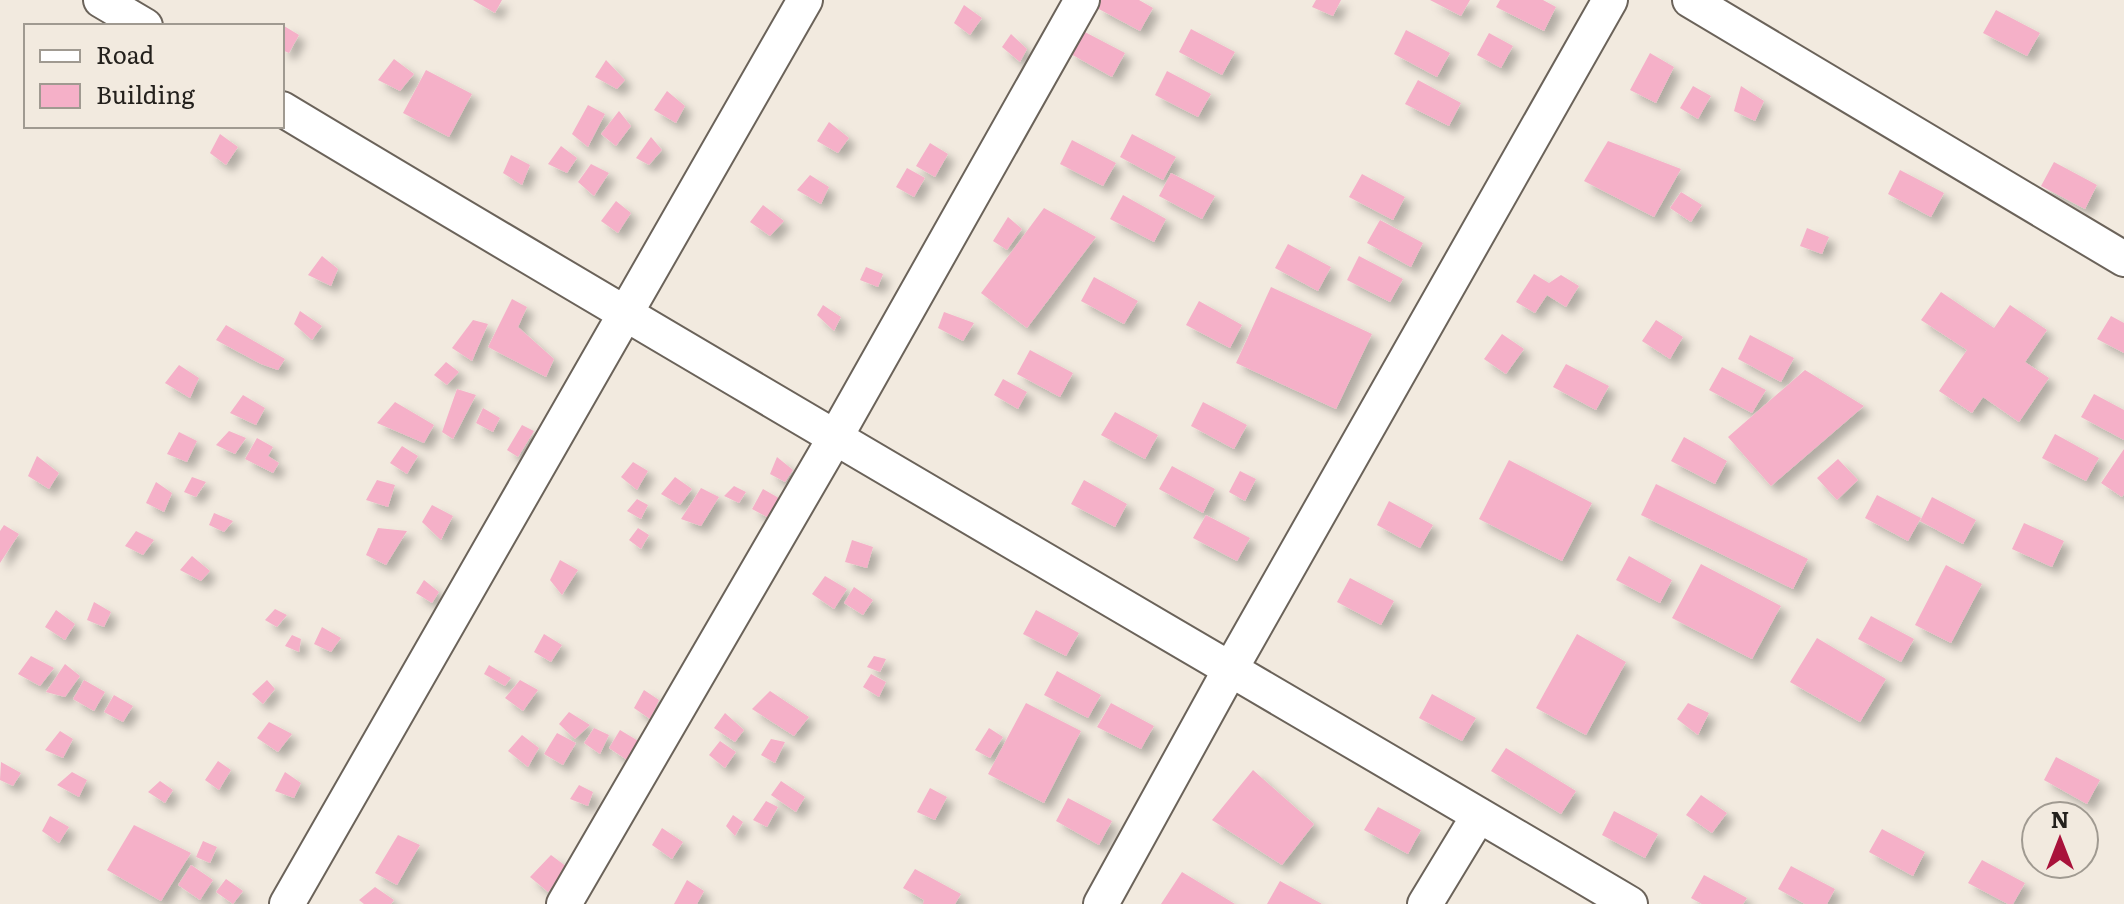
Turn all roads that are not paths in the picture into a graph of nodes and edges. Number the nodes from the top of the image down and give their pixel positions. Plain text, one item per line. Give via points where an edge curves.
1 (101, 0) edge
2 (805, 0) edge
3 (1082, 0) edge
4 (1610, 0) edge
5 (1690, 0) edge
6 (142, 24) edge
7 (284, 110) edge
8 (2124, 259) edge
9 (623, 314) junction
10 (836, 436) junction
11 (1231, 668) junction
12 (1479, 815) junction
13 (287, 904) edge
14 (564, 904) edge
15 (1101, 904) edge
16 (1425, 904) edge
17 (1630, 904) edge

1 - 6 street
2 - 9 street
3 - 10 street
4 - 11 street
5 - 8 street
7 - 9 street
9 - 10 street
9 - 13 street
10 - 11 street
10 - 14 street
11 - 12 street
11 - 15 street
12 - 16 street
12 - 17 street

